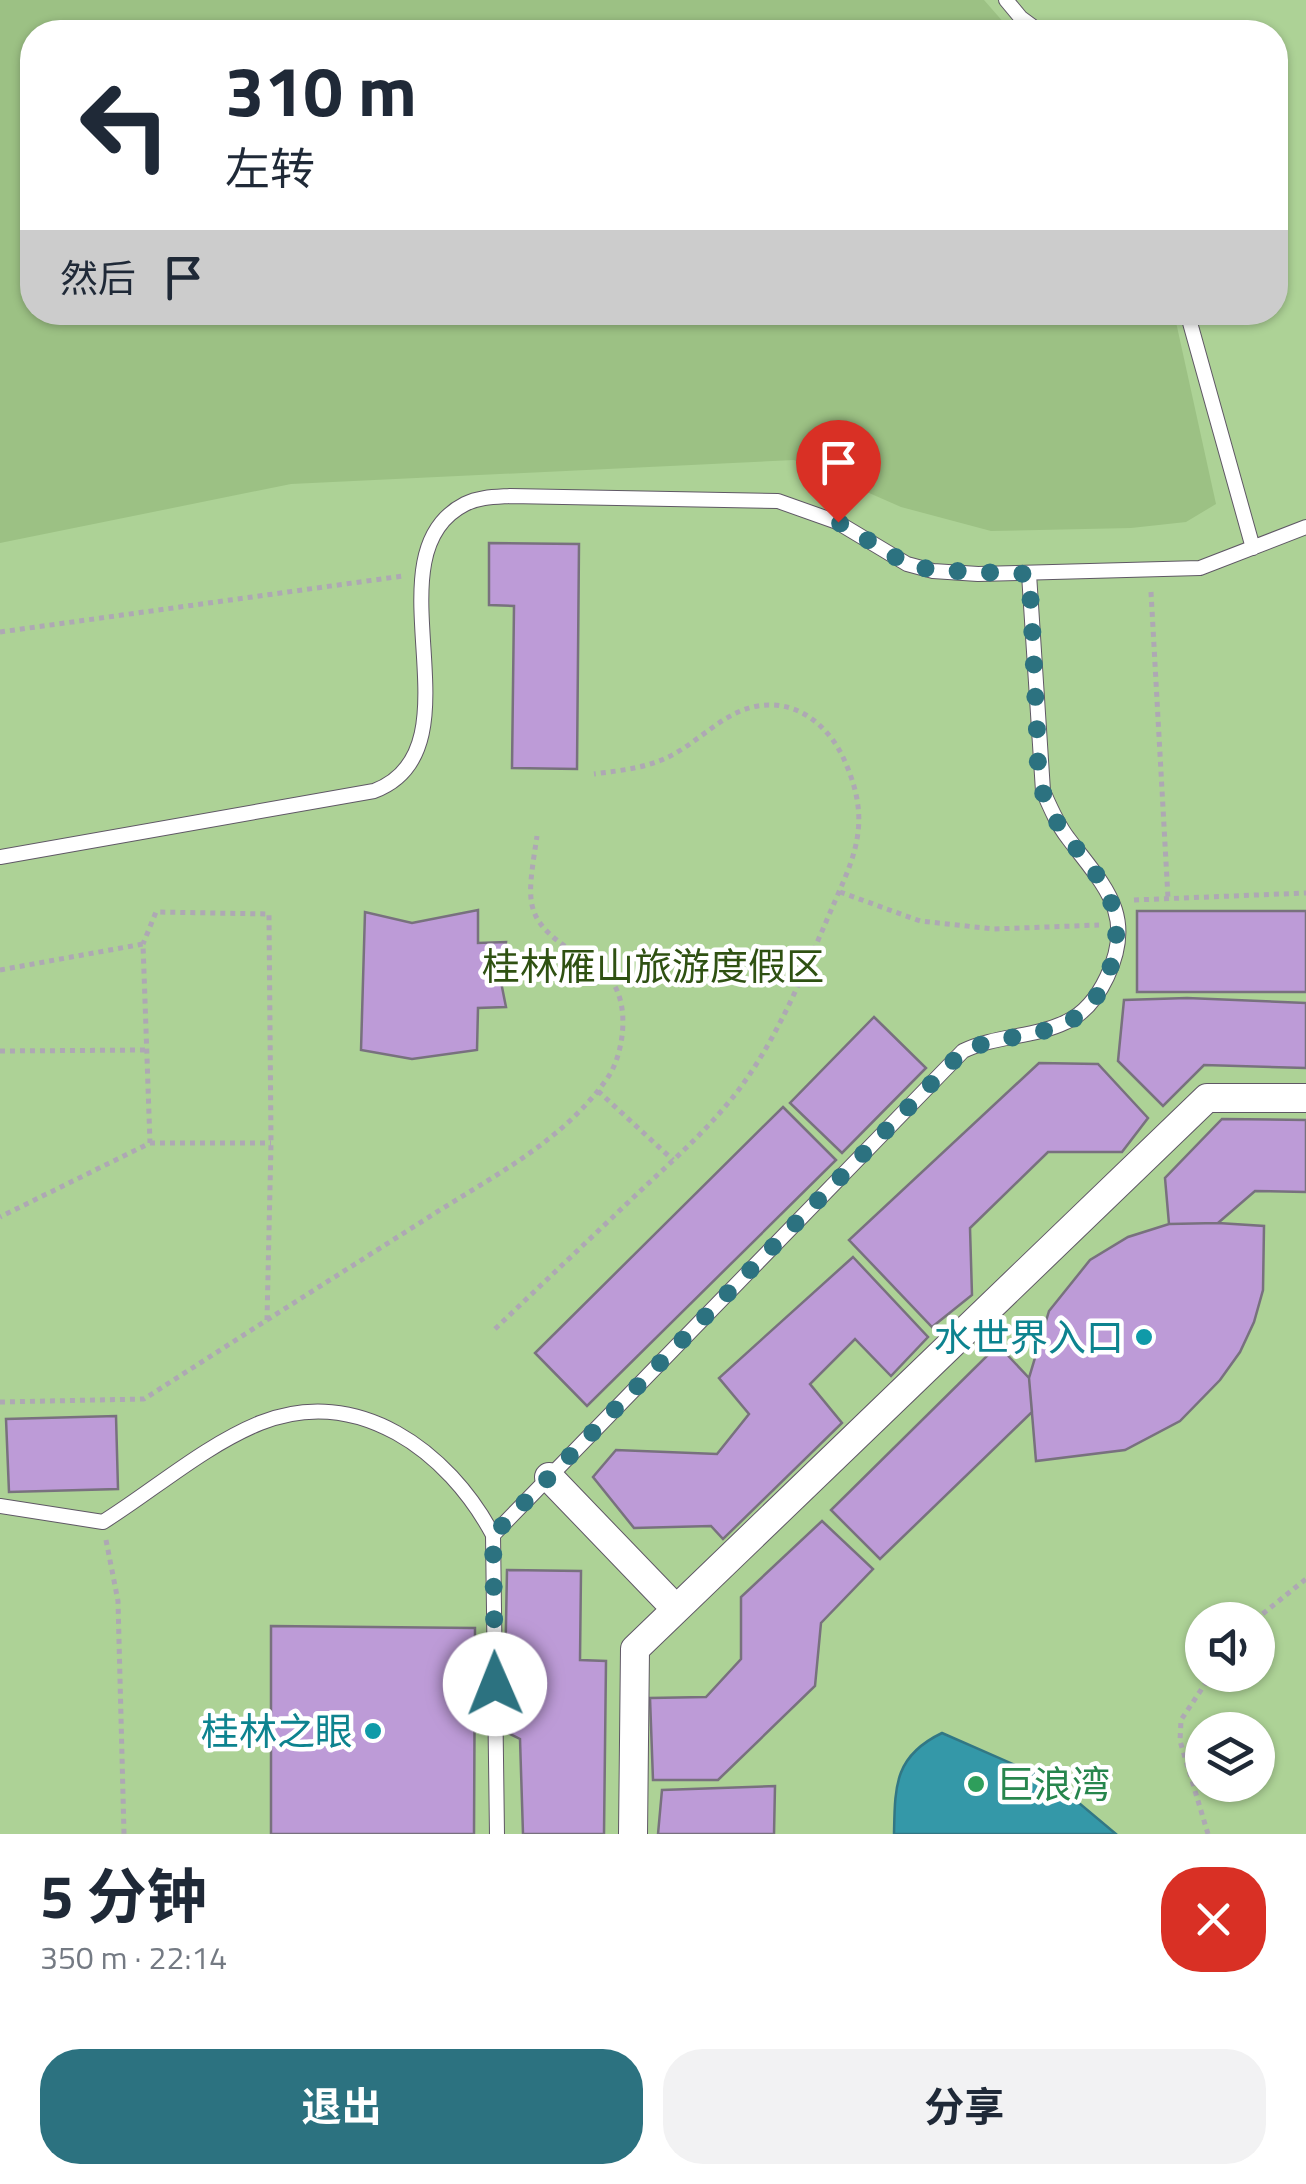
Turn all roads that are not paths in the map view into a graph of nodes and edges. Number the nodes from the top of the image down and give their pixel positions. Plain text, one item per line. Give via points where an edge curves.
1 (1006, 0) edge
2 (1027, 20) edge
3 (1191, 325) edge
4 (1306, 527) edge
5 (1253, 548) junction
6 (1029, 574) junction
7 (0, 857) edge
8 (1306, 1098) edge
9 (549, 1477) junction
10 (0, 1506) edge
11 (493, 1535) junction
12 (676, 1610) junction
13 (497, 1834) edge
14 (634, 1834) edge

1 - 2 lane
3 - 5 lane
4 - 5 lane
5 - 6 lane via 1209,566
6 - 7 lane via 907,564 838,522 778,501 510,496 467,503 443,520 428,544 420,743 391,783
6 - 9 lane via 1043,791 1113,901 1117,940 1110,971 1086,1009 1050,1028 992,1038 962,1052
8 - 12 street via 1207,1098
9 - 11 lane
9 - 12 street
10 - 11 lane via 103,1522 233,1436 280,1417 345,1412 398,1431 458,1481
11 - 13 lane
12 - 14 street via 634,1649

